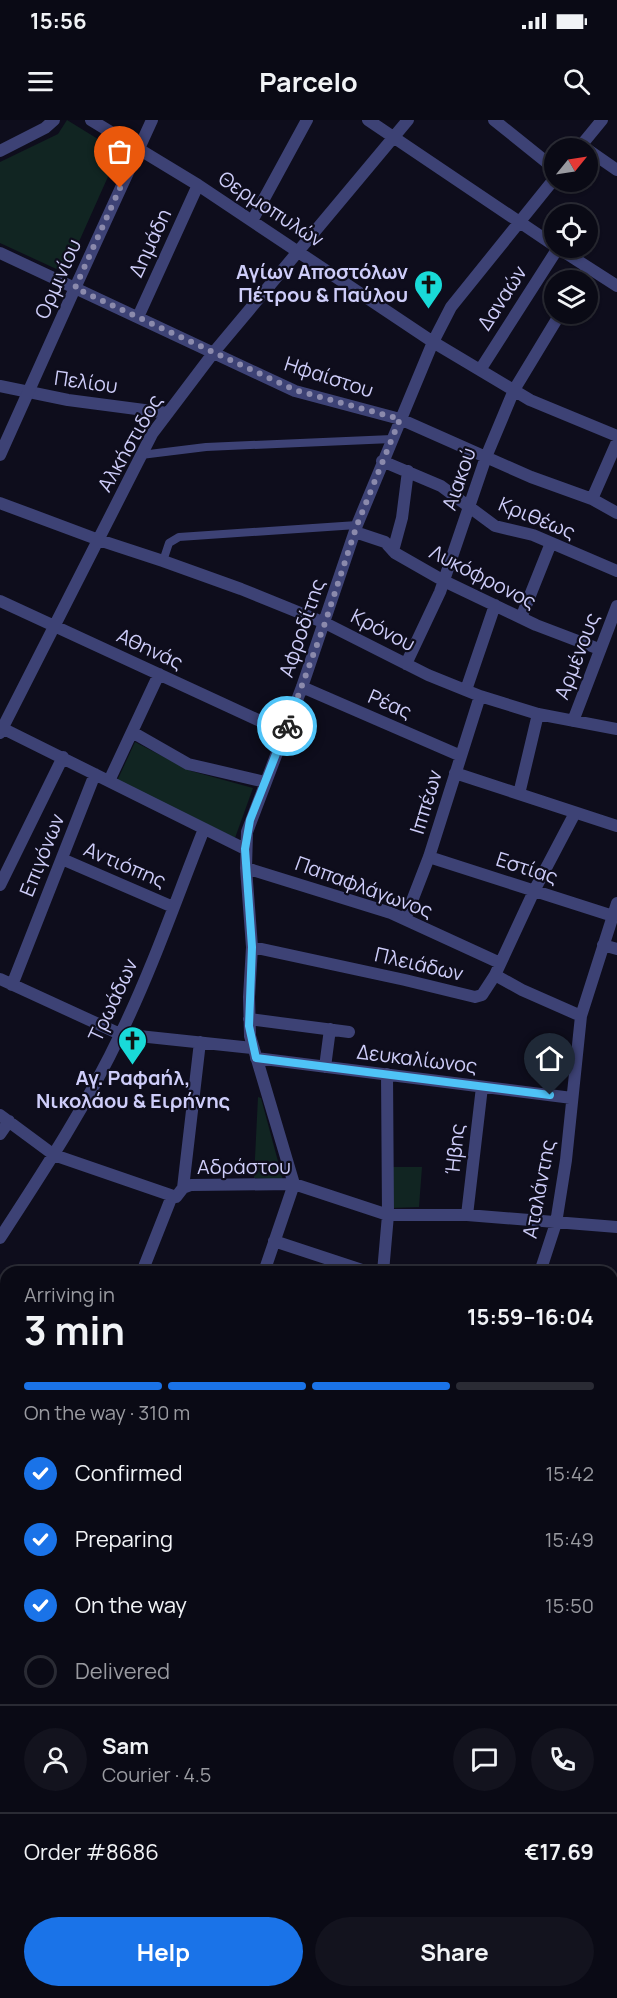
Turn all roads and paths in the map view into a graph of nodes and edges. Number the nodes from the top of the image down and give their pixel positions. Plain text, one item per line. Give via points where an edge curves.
1 (54, 120) edge
2 (92, 120) edge
3 (152, 120) edge
4 (307, 120) edge
5 (368, 120) edge
6 (408, 120) edge
7 (494, 120) edge
8 (602, 120) edge
9 (393, 137) junction
10 (590, 138) edge
11 (139, 148) junction
12 (0, 152) edge
13 (598, 157) edge
14 (544, 160) edge
15 (617, 170) edge
16 (198, 185) junction
17 (544, 192) edge
18 (252, 221) junction
19 (520, 221) junction
20 (544, 238) edge
21 (299, 251) junction
22 (0, 253) edge
23 (550, 258) edge
24 (573, 258) edge
25 (588, 268) joint
26 (617, 286) edge
27 (75, 288) junction
28 (138, 317) junction
29 (554, 324) edge
30 (433, 342) junction
31 (214, 352) junction
32 (480, 370) junction
33 (0, 386) edge
34 (514, 390) junction
35 (29, 393) junction
36 (167, 413) junction
37 (400, 419) junction
38 (617, 436) edge
39 (392, 439) junction
40 (617, 442) edge
41 (0, 455) edge
42 (141, 455) junction
43 (486, 457) junction
44 (382, 461) junction
45 (408, 471) junction
46 (592, 499) junction
47 (0, 503) edge
48 (471, 507) junction
49 (617, 513) edge
50 (356, 529) junction
51 (99, 540) junction
52 (551, 543) junction
53 (393, 551) junction
54 (163, 561) junction
55 (617, 571) edge
56 (444, 581) junction
57 (0, 601) edge
58 (495, 605) junction
59 (617, 606) edge
60 (521, 618) junction
61 (325, 623) junction
62 (55, 627) junction
63 (599, 650) junction
64 (406, 664) junction
65 (159, 674) junction
66 (302, 687) junction
67 (466, 690) junction
68 (480, 696) junction
69 (538, 714) junction
70 (573, 721) junction
71 (1, 729) edge
72 (617, 729) edge
73 (132, 732) junction
74 (284, 732) junction
75 (461, 756) junction
76 (63, 757) junction
77 (455, 773) junction
78 (95, 774) junction
79 (109, 782) junction
80 (265, 782) junction
81 (519, 794) junction
82 (575, 813) junction
83 (617, 826) edge
84 (204, 830) junction
85 (245, 849) junction
86 (429, 857) junction
87 (62, 859) junction
88 (246, 868) junction
89 (0, 885) edge
90 (534, 891) junction
91 (617, 903) edge
92 (173, 907) junction
93 (613, 916) junction
94 (405, 919) junction
95 (603, 945) junction
96 (252, 947) junction
97 (617, 949) edge
98 (498, 969) junction
99 (6, 982) edge
100 (581, 1016) junction
101 (249, 1019) junction
102 (330, 1029) junction
103 (349, 1032) dead end
104 (120, 1034) junction
105 (200, 1042) junction
106 (254, 1053) junction
107 (325, 1067) junction
108 (387, 1074) junction
109 (482, 1087) junction
110 (572, 1098) junction
111 (4, 1118) edge
112 (0, 1134) edge
113 (54, 1155) junction
114 (294, 1184) junction
115 (183, 1188) junction
116 (172, 1196) junction
117 (388, 1215) junction
118 (467, 1215) junction
119 (556, 1223) junction
120 (617, 1227) edge
121 (0, 1238) edge
122 (274, 1241) junction
123 (144, 1266) edge
124 (266, 1266) edge
125 (350, 1266) edge
126 (384, 1266) edge
127 (542, 1266) edge

1 - 12 street
2 - 11 street, Θερμοπυλών
3 - 11 street, Ορμινίου
4 - 18 street
5 - 9 street
6 - 9 street, Αλκήστιδος
7 - 14 street
8 - 10 street
9 - 19 street
9 - 21 street, Αλκήστιδος
11 - 16 street, Θερμοπυλών
11 - 27 street, Ορμινίου
13 - 15 street
16 - 18 street, Θερμοπυλών
16 - 28 street, Δημάδη
17 - 19 street, Αφροδίτης
18 - 21 street, Θερμοπυλών
19 - 20 street
19 - 30 street, Αφροδίτης via 451,307
21 - 30 street, Θερμοπυλών
21 - 31 street, Αλκήστιδος
22 - 27 street, Ηφαίστου
23 - 32 street, Δαναών
24 - 25 street
25 - 26 street
27 - 28 street, Ηφαίστου
27 - 35 street, Ορμινίου
28 - 31 street, Ηφαίστου
29 - 34 street, Αιακού
30 - 32 street, Θερμοπυλών
30 - 37 street, Αφροδίτης
31 - 36 street, Αλκήστιδος
31 - 37 street, Ηφαίστου via 295,390
32 - 34 street, Θερμοπυλών
33 - 35 street, Πελίου
34 - 38 street, Θερμοπυλών
34 - 43 street, Αιακού
35 - 36 street, Πελίου
35 - 41 street, Ορμινίου
36 - 42 street, Αλκήστιδος
37 - 39 street, Αφροδίτης
37 - 43 street, Ηφαίστου
39 - 42 lane via 206,447
39 - 44 street, Αφροδίτης
40 - 46 street
42 - 51 street, Αλκήστιδος
43 - 46 street, Ηφαίστου
43 - 48 street, Αιακού
44 - 45 street, Κριθέως
44 - 50 street, Αφροδίτης
45 - 48 street, Κριθέως via 441,486
45 - 53 street
46 - 49 street, Ηφαίστου
47 - 51 street, Κρόνου
48 - 52 street, Κριθέως via 495,526
48 - 56 street, Αιακού
50 - 53 street, Λυκόφρoνος via 385,542
50 - 54 lane, Λυκόφρoνος via 179,537 169,543
50 - 61 street, Αφροδίτης
51 - 54 street, Κρόνου
51 - 62 street, Αλκήστιδος
52 - 55 street, Κριθέως
52 - 60 street
53 - 56 street, Λυκόφρoνος
54 - 61 street, Κρόνου
56 - 58 street, Λυκόφρoνος
56 - 64 street, Αιακού
57 - 62 street, Αθηνάς
58 - 60 street, Λυκόφρoνος
58 - 67 street
59 - 63 street, Αρμένους
60 - 63 street, Λυκόφρoνος
61 - 64 street, Κρόνου
61 - 66 street, Αφροδίτης
62 - 65 street, Αθηνάς
62 - 71 street, Αλκήστιδος
63 - 70 street, Αρμένους
64 - 67 street, Κρόνου
65 - 73 street
65 - 74 street, Αθηνάς
66 - 74 street, Αφροδίτης
66 - 75 street, Ρέας
67 - 68 street, Κρόνου
68 - 69 street, Κρόνου
68 - 75 street, Ιππέων
69 - 70 street, Κρόνου
69 - 81 street
70 - 72 street, Κρόνου
71 - 76 street
73 - 79 street
73 - 80 street via 188,764
74 - 80 street, Αφροδίτης
75 - 77 street, Ιππέων
76 - 78 street
76 - 89 street
77 - 81 street
77 - 86 street, Ιππέων
78 - 79 street
78 - 87 street, Επιγόνων
79 - 84 street
80 - 85 street, Αφροδίτης via 246,832
81 - 82 street
82 - 83 street
82 - 90 street, Πλειάδων
84 - 85 street
84 - 92 street, Τρωάδων
85 - 88 street, Αφροδίτης
86 - 90 street, Εστίας
86 - 94 street, Ιππέων
87 - 92 street, Αντιόπης
87 - 99 street, Επιγόνων
88 - 94 street, Παπαφλάγωνος
88 - 96 street, Αφροδίτης
90 - 93 street, Εστίας
90 - 98 street, Πλειάδων
91 - 93 street, Αταλάντης
92 - 104 street, Τρωάδων
93 - 95 street, Αταλάντης
94 - 98 street, Παπαφλάγωνος
95 - 97 street
95 - 100 street, Αταλάντης
96 - 98 street, Πλειάδων via 476,998
96 - 101 street, Αφροδίτης
98 - 100 street, Παπαφλάγωνος via 522,990
99 - 104 street, Δευκαλίωνος
100 - 110 street, Αταλάντης
101 - 102 street
101 - 106 street, Αφροδίτης
102 - 103 street
102 - 107 street
104 - 105 street, Δευκαλίωνος
104 - 113 street, Τρωάδων
105 - 106 street, Δευκαλίωνος
105 - 115 street
106 - 107 street, Δευκαλίωνος
106 - 114 street, Αφροδίτης
107 - 108 street, Δευκαλίωνος
108 - 109 street, Δευκαλίωνος
108 - 117 street
109 - 110 street, Δευκαλίωνος
109 - 118 street, Ήβης
110 - 119 street, Αταλάντης
111 - 112 street
111 - 113 street
113 - 116 street
113 - 121 street, Τρωάδων
114 - 115 street, Αδράστου
114 - 117 street, Αδράστου
114 - 122 street
115 - 116 street, Αδράστου via 176,1197
116 - 123 street
117 - 118 street, Αδράστου
117 - 126 street
118 - 119 street, Αδράστου
119 - 120 street, Αδράστου
119 - 127 street, Αταλάντης
122 - 124 street
122 - 125 street

